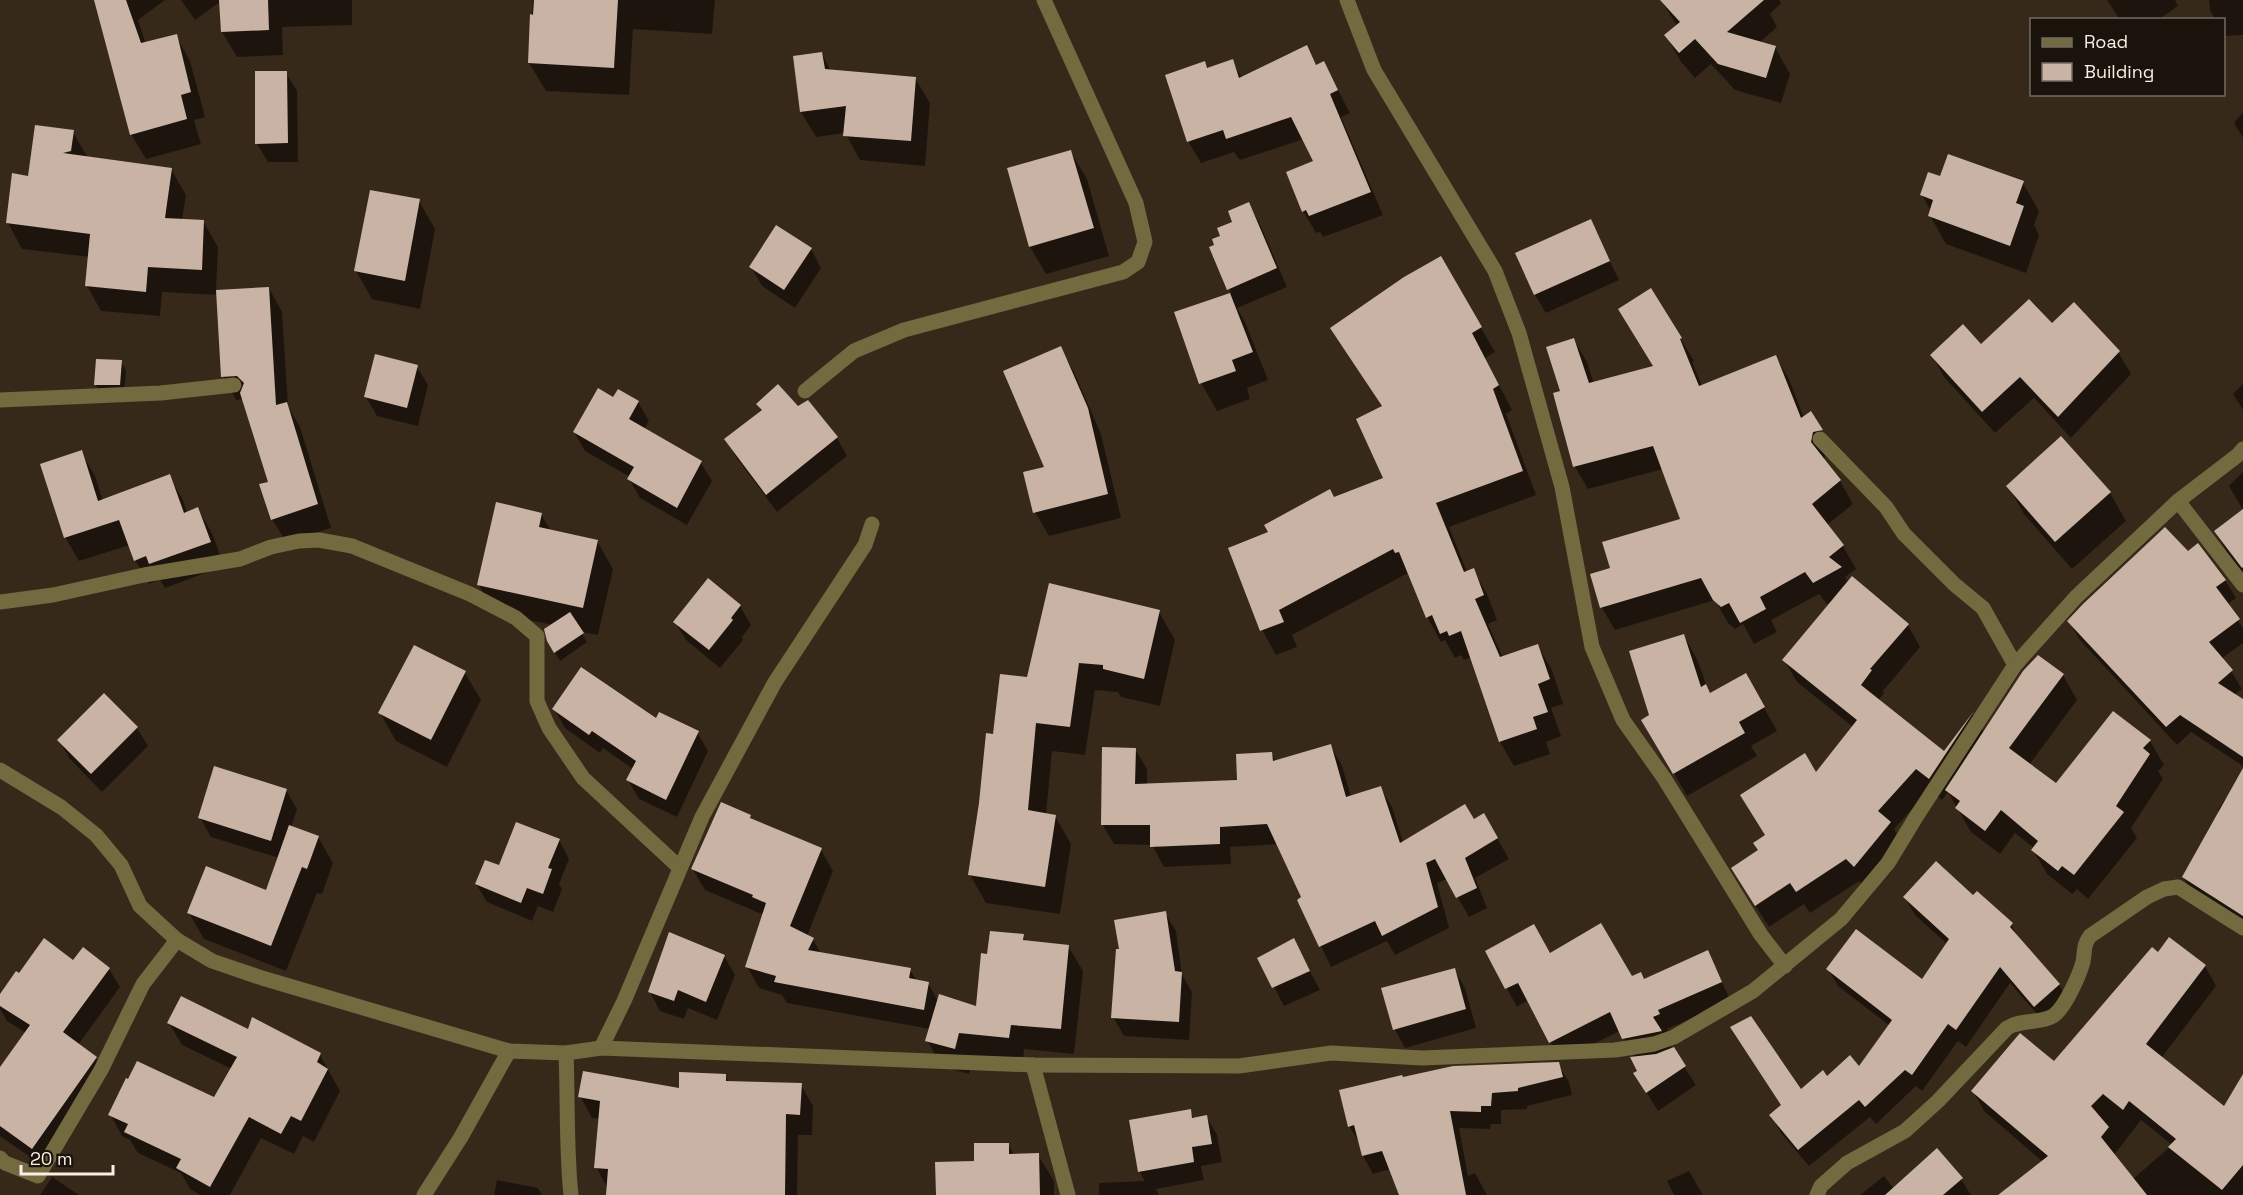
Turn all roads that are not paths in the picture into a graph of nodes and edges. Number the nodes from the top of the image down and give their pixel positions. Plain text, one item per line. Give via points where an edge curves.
1 (1044, 0) edge
2 (1347, 0) edge
3 (234, 385) dead end
4 (805, 391) dead end
5 (0, 400) edge
6 (1820, 440) dead end
7 (2243, 449) edge
8 (2178, 501) junction
9 (872, 524) dead end
10 (2243, 585) edge
11 (0, 602) edge
12 (2015, 665) junction
13 (0, 770) edge
14 (680, 868) junction
15 (2243, 928) edge
16 (177, 940) junction
17 (1785, 966) junction
18 (601, 1048) junction
19 (509, 1051) junction
20 (566, 1053) junction
21 (1033, 1065) junction
22 (0, 1158) edge
23 (424, 1195) edge
24 (571, 1195) edge
25 (1068, 1195) edge
26 (1817, 1195) edge

1 - 4 street via 1136,202 1145,242 1138,262 1123,272 904,330 854,351
2 - 17 street via 1374,70 1495,271 1519,333 1563,486 1592,647 1623,720
3 - 5 street via 161,393
6 - 12 street via 1886,507 1904,534 1954,585 1983,608
7 - 8 street
8 - 10 street
8 - 12 street via 2076,597
9 - 14 street via 865,545 755,716
11 - 14 street via 240,559 299,541 352,546 396,563 470,594 516,618 537,636 537,701 549,728 583,778
12 - 17 street via 1888,863 1841,919
13 - 16 street via 61,807 96,835 121,865 140,906
14 - 18 street
15 - 26 street via 2181,888 2164,889 2147,897 2085,942 2075,982 2054,1015 2007,1028 1905,1131 1847,1163 1821,1186
16 - 19 street via 212,961 262,978
16 - 22 street via 143,984 101,1070 38,1176
17 - 21 street via 1753,991 1674,1037 1615,1050 1422,1058 1331,1053 1239,1066
18 - 20 street
18 - 21 street
19 - 20 street
19 - 23 street
20 - 24 street
21 - 25 street

